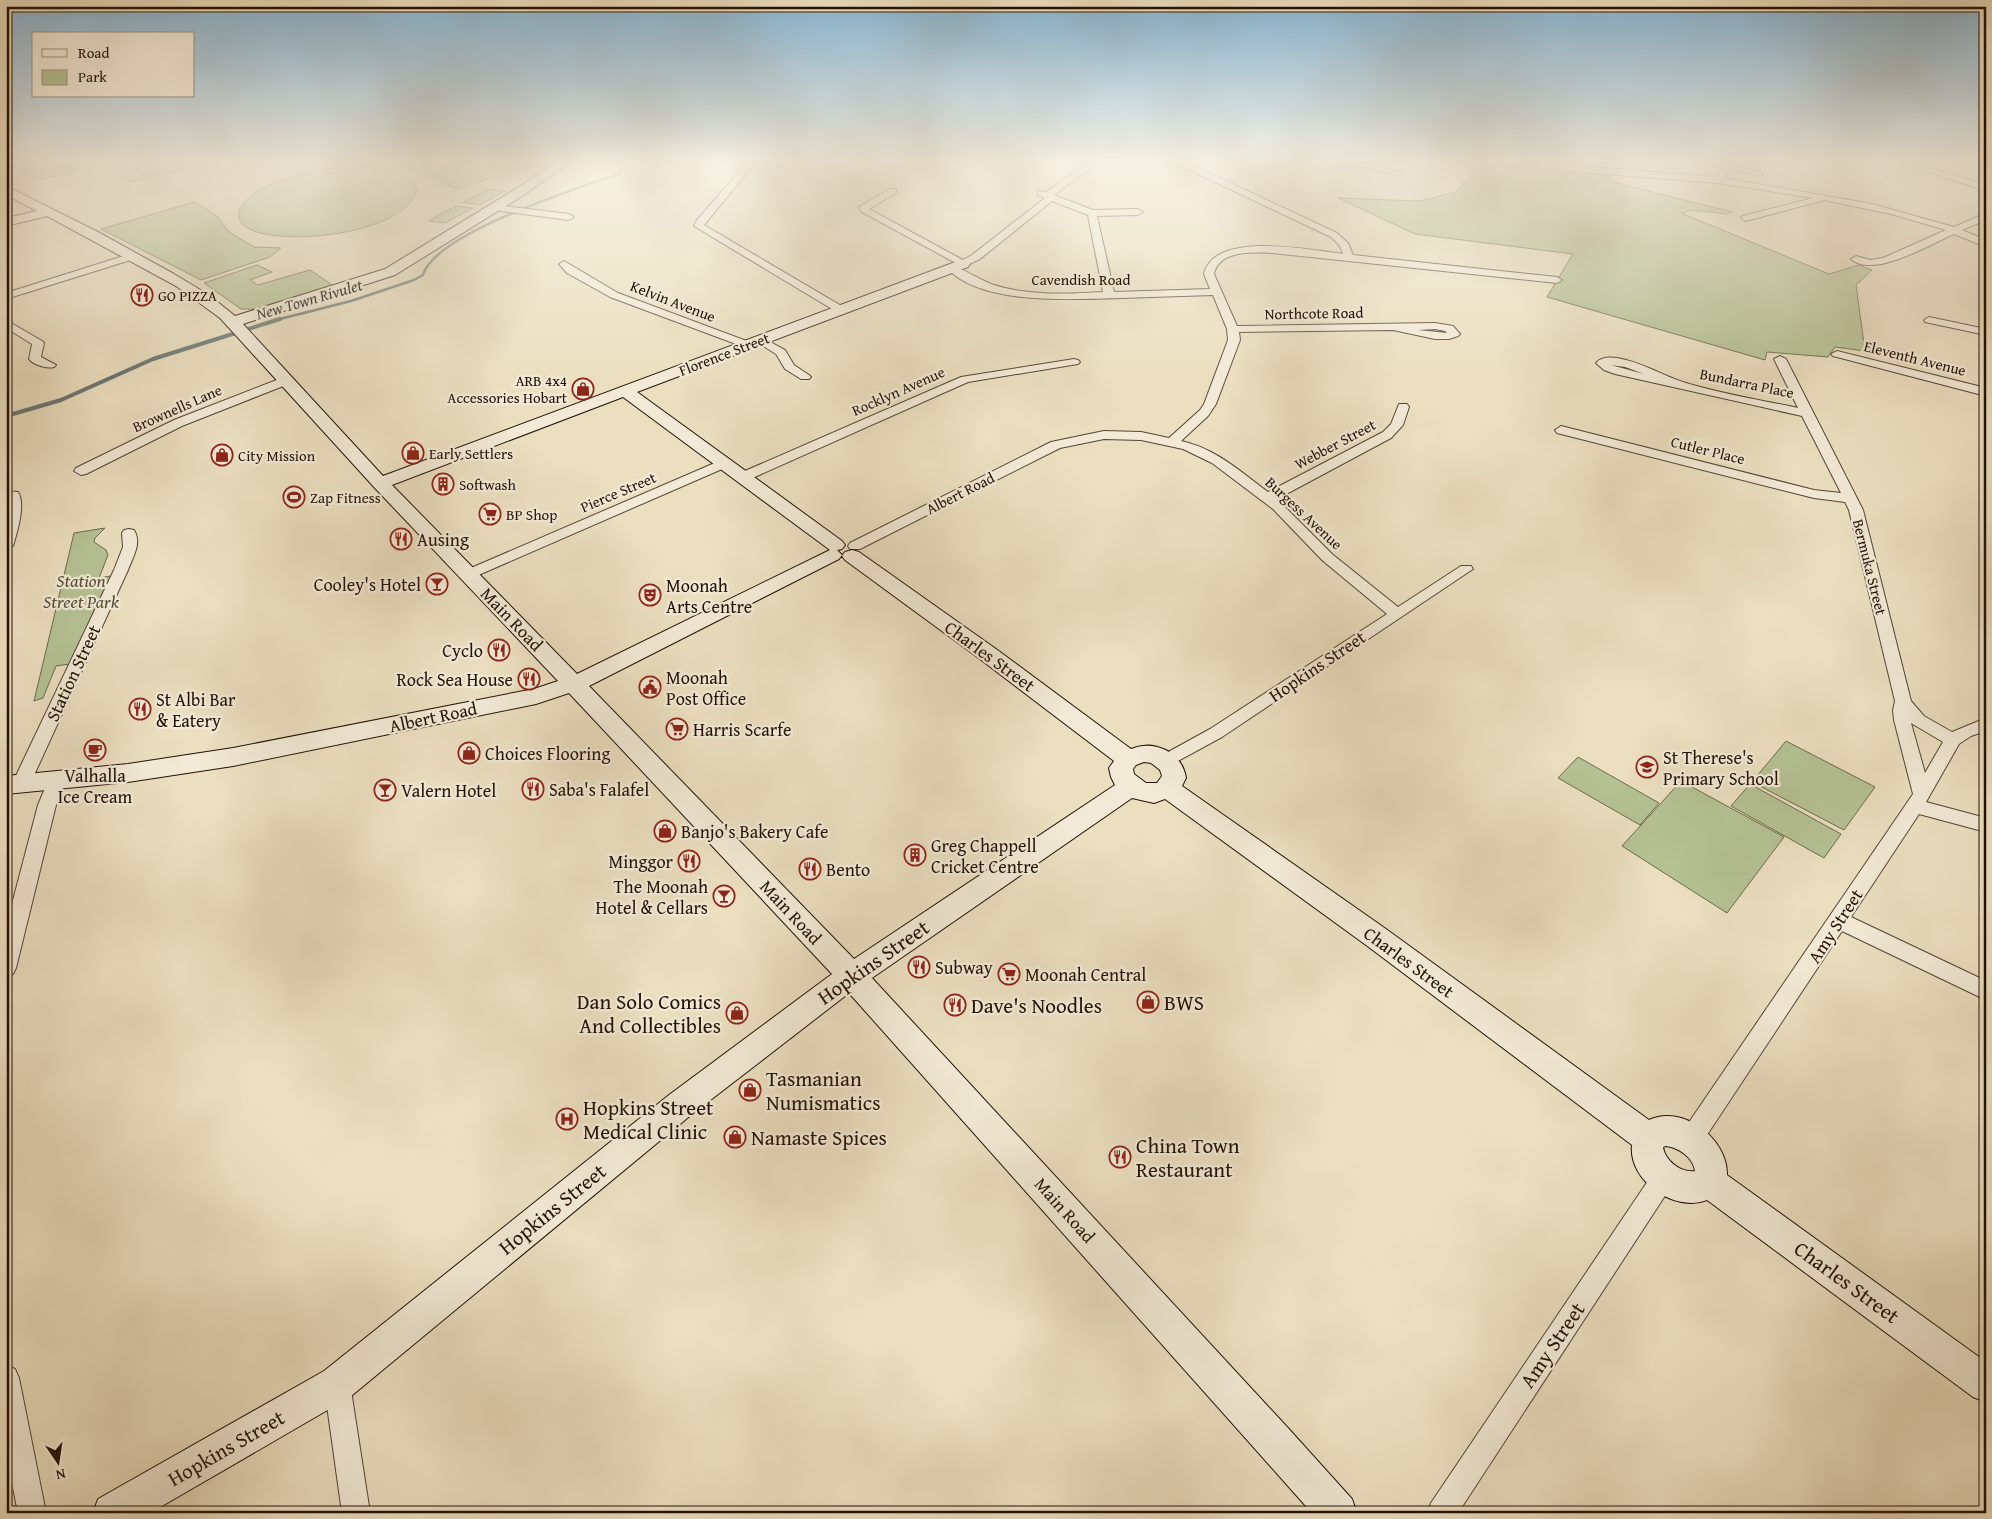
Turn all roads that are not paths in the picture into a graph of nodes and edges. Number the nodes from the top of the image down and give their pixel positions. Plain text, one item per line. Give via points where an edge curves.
1 (90, 234) edge
2 (457, 234) edge
3 (712, 234) edge
4 (904, 234) edge
5 (1005, 234) edge
6 (1096, 234) edge
7 (1332, 234) edge
8 (1945, 234) edge
9 (1963, 234) edge
10 (1986, 244) edge
11 (133, 256) junction
12 (1350, 258) junction
13 (1856, 259) dead end
14 (564, 264) dead end
15 (958, 266) junction
16 (1557, 280) dead end
17 (1216, 292) junction
18 (1109, 295) junction
19 (6, 296) edge
20 (840, 310) junction
21 (1929, 320) dead end
22 (6, 324) edge
23 (1395, 327) dead end
24 (240, 328) junction
25 (1233, 329) junction
26 (1986, 332) edge
27 (755, 342) junction
28 (1837, 354) dead end
29 (1780, 359) dead end
30 (1074, 362) dead end
31 (50, 365) dead end
32 (805, 377) dead end
33 (287, 380) junction
34 (1682, 386) junction
35 (625, 391) junction
36 (1986, 392) edge
37 (1403, 407) dead end
38 (1806, 413) junction
39 (1561, 430) dead end
40 (1066, 442) joint
41 (1172, 442) junction
42 (724, 463) junction
43 (81, 471) dead end
44 (743, 477) junction
45 (380, 483) junction
46 (6, 495) edge
47 (1268, 498) junction
48 (1849, 498) junction
49 (129, 533) dead end
50 (6, 546) edge
51 (843, 550) junction
52 (1466, 568) dead end
53 (469, 574) junction
54 (1396, 613) junction
55 (574, 684) junction
56 (1903, 701) junction
57 (1986, 724) edge
58 (1953, 740) junction
59 (1129, 773) junction
60 (1167, 774) junction
61 (56, 781) junction
62 (14, 784) edge
63 (1918, 800) junction
64 (1986, 825) edge
65 (1838, 920) junction
66 (6, 968) edge
67 (851, 975) junction
68 (1986, 991) edge
69 (1649, 1138) junction
70 (1691, 1139) junction
71 (1664, 1177) junction
72 (1708, 1181) junction
73 (6, 1378) edge
74 (337, 1384) junction
75 (1986, 1384) edge
76 (32, 1513) edge
77 (112, 1513) edge
78 (356, 1513) edge
79 (1338, 1513) edge
80 (1441, 1513) edge

1 - 11 street, Main Road
2 - 24 street via 390,272
3 - 20 street
4 - 15 street, Cavendish Road
5 - 15 street, Florence Street via 976,258
6 - 18 street
7 - 12 street via 1346,245
8 - 13 street via 1886,260 1870,263
9 - 10 street
11 - 19 street
11 - 24 street, Main Road via 211,302
12 - 16 street
12 - 17 street via 1272,250 1229,254 1214,262 1209,270
14 - 27 street, Kelvin Avenue via 571,272 614,295
15 - 18 street, Cavendish Road via 979,284 1017,293 1053,297
15 - 20 street, Florence Street
17 - 18 street, Cavendish Road
17 - 25 street
20 - 27 street, Florence Street
21 - 26 street
22 - 31 street via 38,343 35,360
23 - 25 street, Northcote Road
24 - 33 street, Main Road
25 - 41 street via 1234,340 1210,404
27 - 32 street, Kelvin Avenue via 781,352 789,367
27 - 35 street, Florence Street
28 - 36 street, Eleventh Avenue
29 - 38 street, Bermuka Street
30 - 44 street, Rocklyn Avenue via 965,380
33 - 43 street, Brownells Lane via 178,424
33 - 45 street, Main Road
34 - 34 street, Bundarra Place via 1612,370 1602,363 1608,360 1621,362
34 - 38 street, Bundarra Place
35 - 42 street, Charles Street
35 - 45 street, Florence Street
37 - 47 street, Webber Street via 1397,425 1386,435
38 - 48 street, Bermuka Street
39 - 48 street, Cutler Place via 1814,494
40 - 41 street, Burgess Avenue via 1116,434
40 - 51 street, Albert Road
41 - 47 street, Burgess Avenue via 1207,454
42 - 44 street, Charles Street
42 - 53 street, Pierce Street
44 - 51 street, Charles Street
45 - 53 street, Main Road
46 - 50 street via 14,498 12,526
47 - 54 street, Burgess Avenue via 1327,557
48 - 56 street, Bermuka Street via 1858,517
49 - 62 street, Station Street via 130,546 121,570
51 - 55 street, Albert Road
51 - 59 street, Charles Street via 988,654
52 - 54 street, Hopkins Street
53 - 55 street, Main Road
54 - 60 street, Hopkins Street via 1216,733
55 - 61 street, Albert Road via 536,696 424,720 233,757
55 - 67 street, Main Road
56 - 58 street, Bermuka Street via 1917,720
56 - 63 street, Bermuka Street via 1902,720
57 - 58 street
58 - 63 street, Amy Street
59 - 60 street via 1145,792 1161,791
59 - 60 street via 1143,754 1160,757
59 - 67 street, Hopkins Street
60 - 69 street, Charles Street via 1368,931
61 - 62 street, Albert Road
61 - 66 street
63 - 64 street
63 - 65 street, Amy Street
65 - 68 street
65 - 70 street, Amy Street
67 - 74 street, Hopkins Street via 680,1104
67 - 79 street, Main Road
69 - 70 street via 1654,1133 1671,1130
69 - 71 street via 1647,1153 1650,1162
70 - 72 street via 1706,1156 1711,1174
71 - 72 street via 1684,1187 1702,1186
71 - 80 street, Amy Street
72 - 75 street, Charles Street
73 - 76 street
74 - 77 street, Hopkins Street
74 - 78 street

